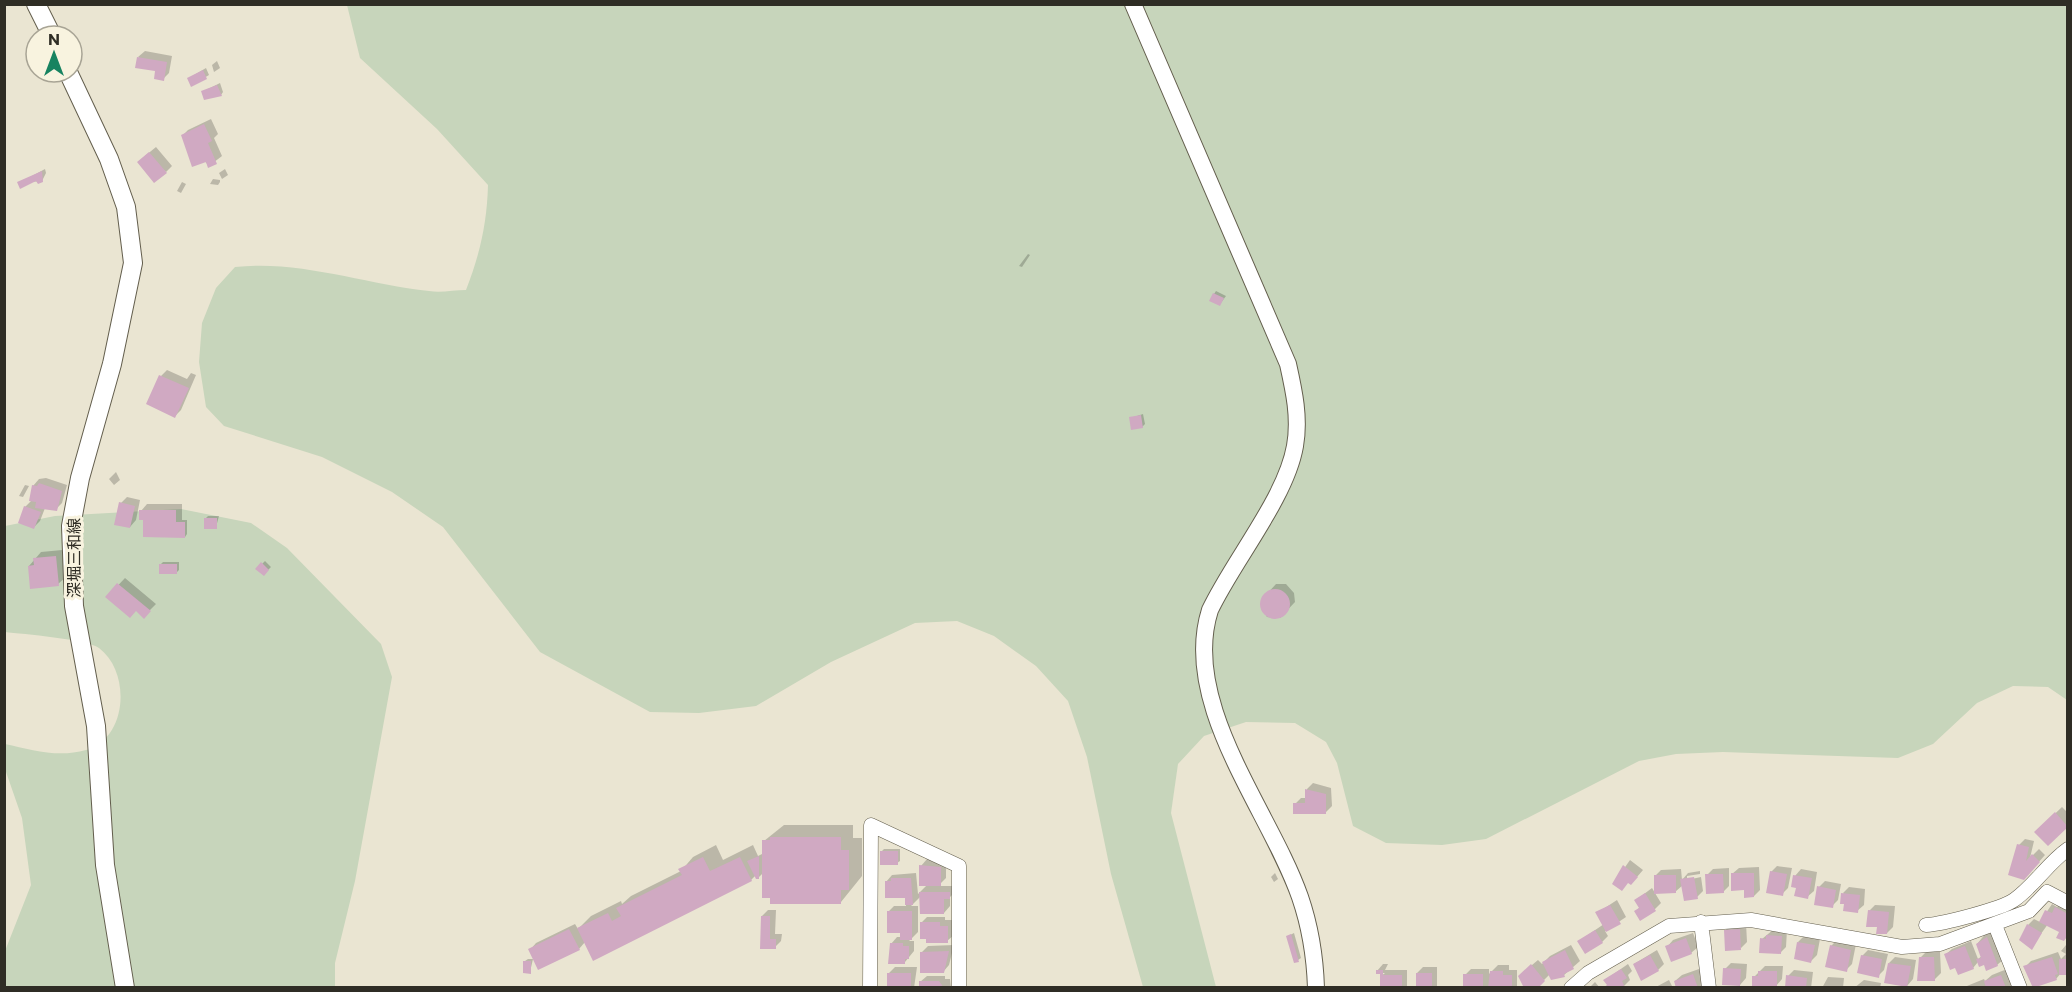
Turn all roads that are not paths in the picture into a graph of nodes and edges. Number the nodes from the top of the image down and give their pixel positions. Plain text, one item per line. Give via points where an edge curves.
1 (36, 4) edge
2 (1133, 4) edge
3 (46, 24) edge
4 (74, 84) edge
5 (2067, 849) edge
6 (2067, 903) edge
7 (1701, 922) junction
8 (1926, 925) dead end
9 (1995, 925) junction
10 (125, 987) edge
11 (870, 987) edge
12 (959, 987) edge
13 (1316, 987) edge
14 (1570, 987) edge
15 (1709, 987) edge
16 (2020, 987) edge

1 - 3 main road
2 - 13 street via 1288,364 1297,406 1295,447 1285,477 1210,610 1205,627 1204,672 1208,696 1300,896 1310,930
4 - 10 main road, 深堀三和線 via 109,159 126,207 133,263 71,526 74,606 96,726 105,865
5 - 8 street via 2014,900
6 - 9 street via 2047,892 2029,911
7 - 9 street via 1751,920 1902,947 1940,944
7 - 14 street via 1669,926
7 - 15 street
9 - 16 street
11 - 12 street via 872,825 959,866

